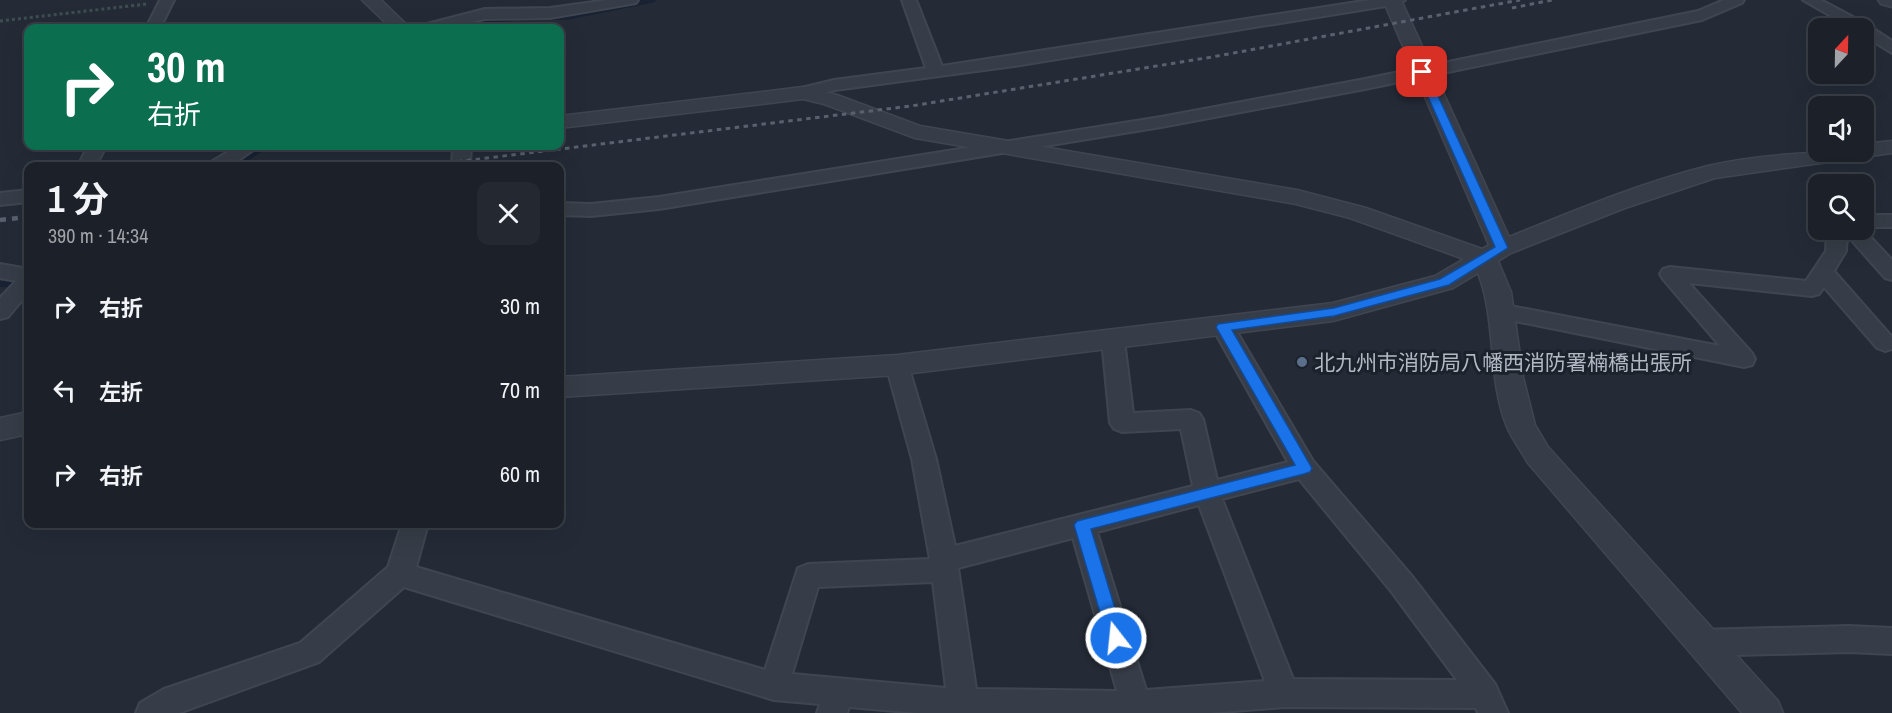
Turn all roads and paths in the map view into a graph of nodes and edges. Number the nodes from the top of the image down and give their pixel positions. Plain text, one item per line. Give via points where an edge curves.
1 (371, 0) edge
2 (631, 0) edge
3 (909, 0) edge
4 (1394, 0) edge
5 (1737, 0) edge
6 (1810, 0) edge
7 (1887, 0) edge
8 (166, 1) edge
9 (1892, 2) edge
10 (0, 21) edge
11 (155, 24) edge
12 (397, 24) edge
13 (444, 24) edge
14 (1892, 48) edge
15 (934, 70) junction
16 (1422, 72) junction
17 (803, 93) junction
18 (564, 122) edge
19 (1010, 147) junction
20 (1892, 147) edge
21 (1874, 149) edge
22 (244, 150) edge
23 (1808, 159) edge
24 (224, 162) edge
25 (24, 196) edge
26 (0, 199) edge
27 (564, 209) edge
28 (1874, 220) edge
29 (1892, 221) edge
30 (1837, 240) edge
31 (1862, 240) edge
32 (1493, 253) junction
33 (0, 271) edge
34 (1823, 272) junction
35 (1892, 273) edge
36 (24, 277) edge
37 (24, 283) edge
38 (1500, 310) junction
39 (0, 312) edge
40 (1223, 327) junction
41 (1113, 340) junction
42 (1885, 344) dead end
43 (897, 364) junction
44 (564, 387) edge
45 (24, 424) edge
46 (0, 429) edge
47 (1304, 468) junction
48 (1207, 493) junction
49 (1082, 525) junction
50 (414, 528) edge
51 (945, 565) junction
52 (400, 574) junction
53 (1892, 641) edge
54 (1701, 643) junction
55 (774, 686) junction
56 (1284, 693) junction
57 (836, 702) edge
58 (1489, 704) edge
59 (1136, 705) junction
60 (962, 708) edge
61 (151, 713) edge
62 (1765, 713) edge

1 - 12 street
2 - 13 street via 550,13 485,14
3 - 15 street
4 - 15 street via 1014,61
4 - 16 street
5 - 16 street via 1702,15
6 - 14 street
7 - 9 street
8 - 10 path
8 - 11 street
15 - 17 street
16 - 19 street
16 - 32 street
17 - 18 street
17 - 19 street via 830,99 915,132
19 - 27 street via 659,203
19 - 32 street via 1297,197
20 - 21 street
22 - 24 street
23 - 32 street via 1712,172 1617,203
25 - 26 street
28 - 29 street
30 - 34 street via 1836,251
31 - 35 street
32 - 38 street
32 - 40 street via 1444,282 1334,312
33 - 36 street
34 - 38 street via 1812,289 1670,274 1744,359
34 - 42 street
37 - 39 street
38 - 54 street via 1509,377 1521,426 1538,455
40 - 41 street
40 - 47 street
41 - 43 street
41 - 48 street via 1122,423 1191,419
43 - 44 street
43 - 51 street via 924,459
45 - 46 street
47 - 48 street
47 - 58 street via 1401,584
48 - 49 street
48 - 56 street
49 - 51 street
49 - 59 street
50 - 52 street
51 - 55 street via 808,576
51 - 60 street
52 - 55 street
52 - 61 street via 309,653 175,699
53 - 54 street
54 - 62 street
55 - 57 street
56 - 58 street
56 - 59 street
57 - 60 street
59 - 60 street

